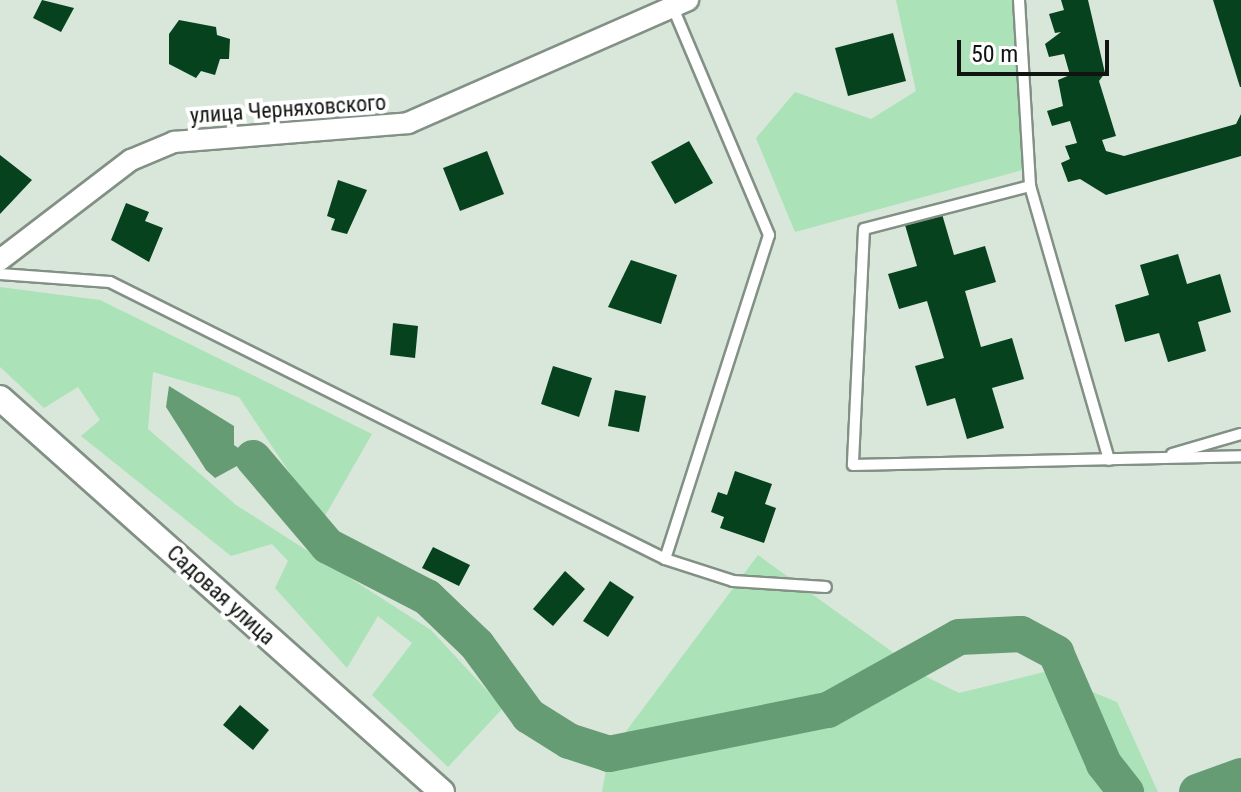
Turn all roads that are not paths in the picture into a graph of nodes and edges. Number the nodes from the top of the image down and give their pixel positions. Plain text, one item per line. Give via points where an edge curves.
1 (1019, 0) edge
2 (675, 1) edge
3 (1030, 186) junction
4 (0, 260) edge
5 (0, 274) edge
6 (0, 398) edge
7 (1241, 434) edge
8 (1241, 456) edge
9 (1155, 459) junction
10 (1109, 460) junction
11 (665, 559) junction
12 (826, 587) dead end
13 (442, 792) edge

1 - 3 lane
2 - 4 street, улица Черняховского via 408,123 174,142 131,160
2 - 11 lane via 769,235
3 - 10 lane
3 - 10 lane via 864,229 853,465
5 - 11 lane via 110,282
6 - 13 street, Садовая улица
7 - 9 lane
8 - 9 lane
9 - 10 lane
11 - 12 lane via 733,581

